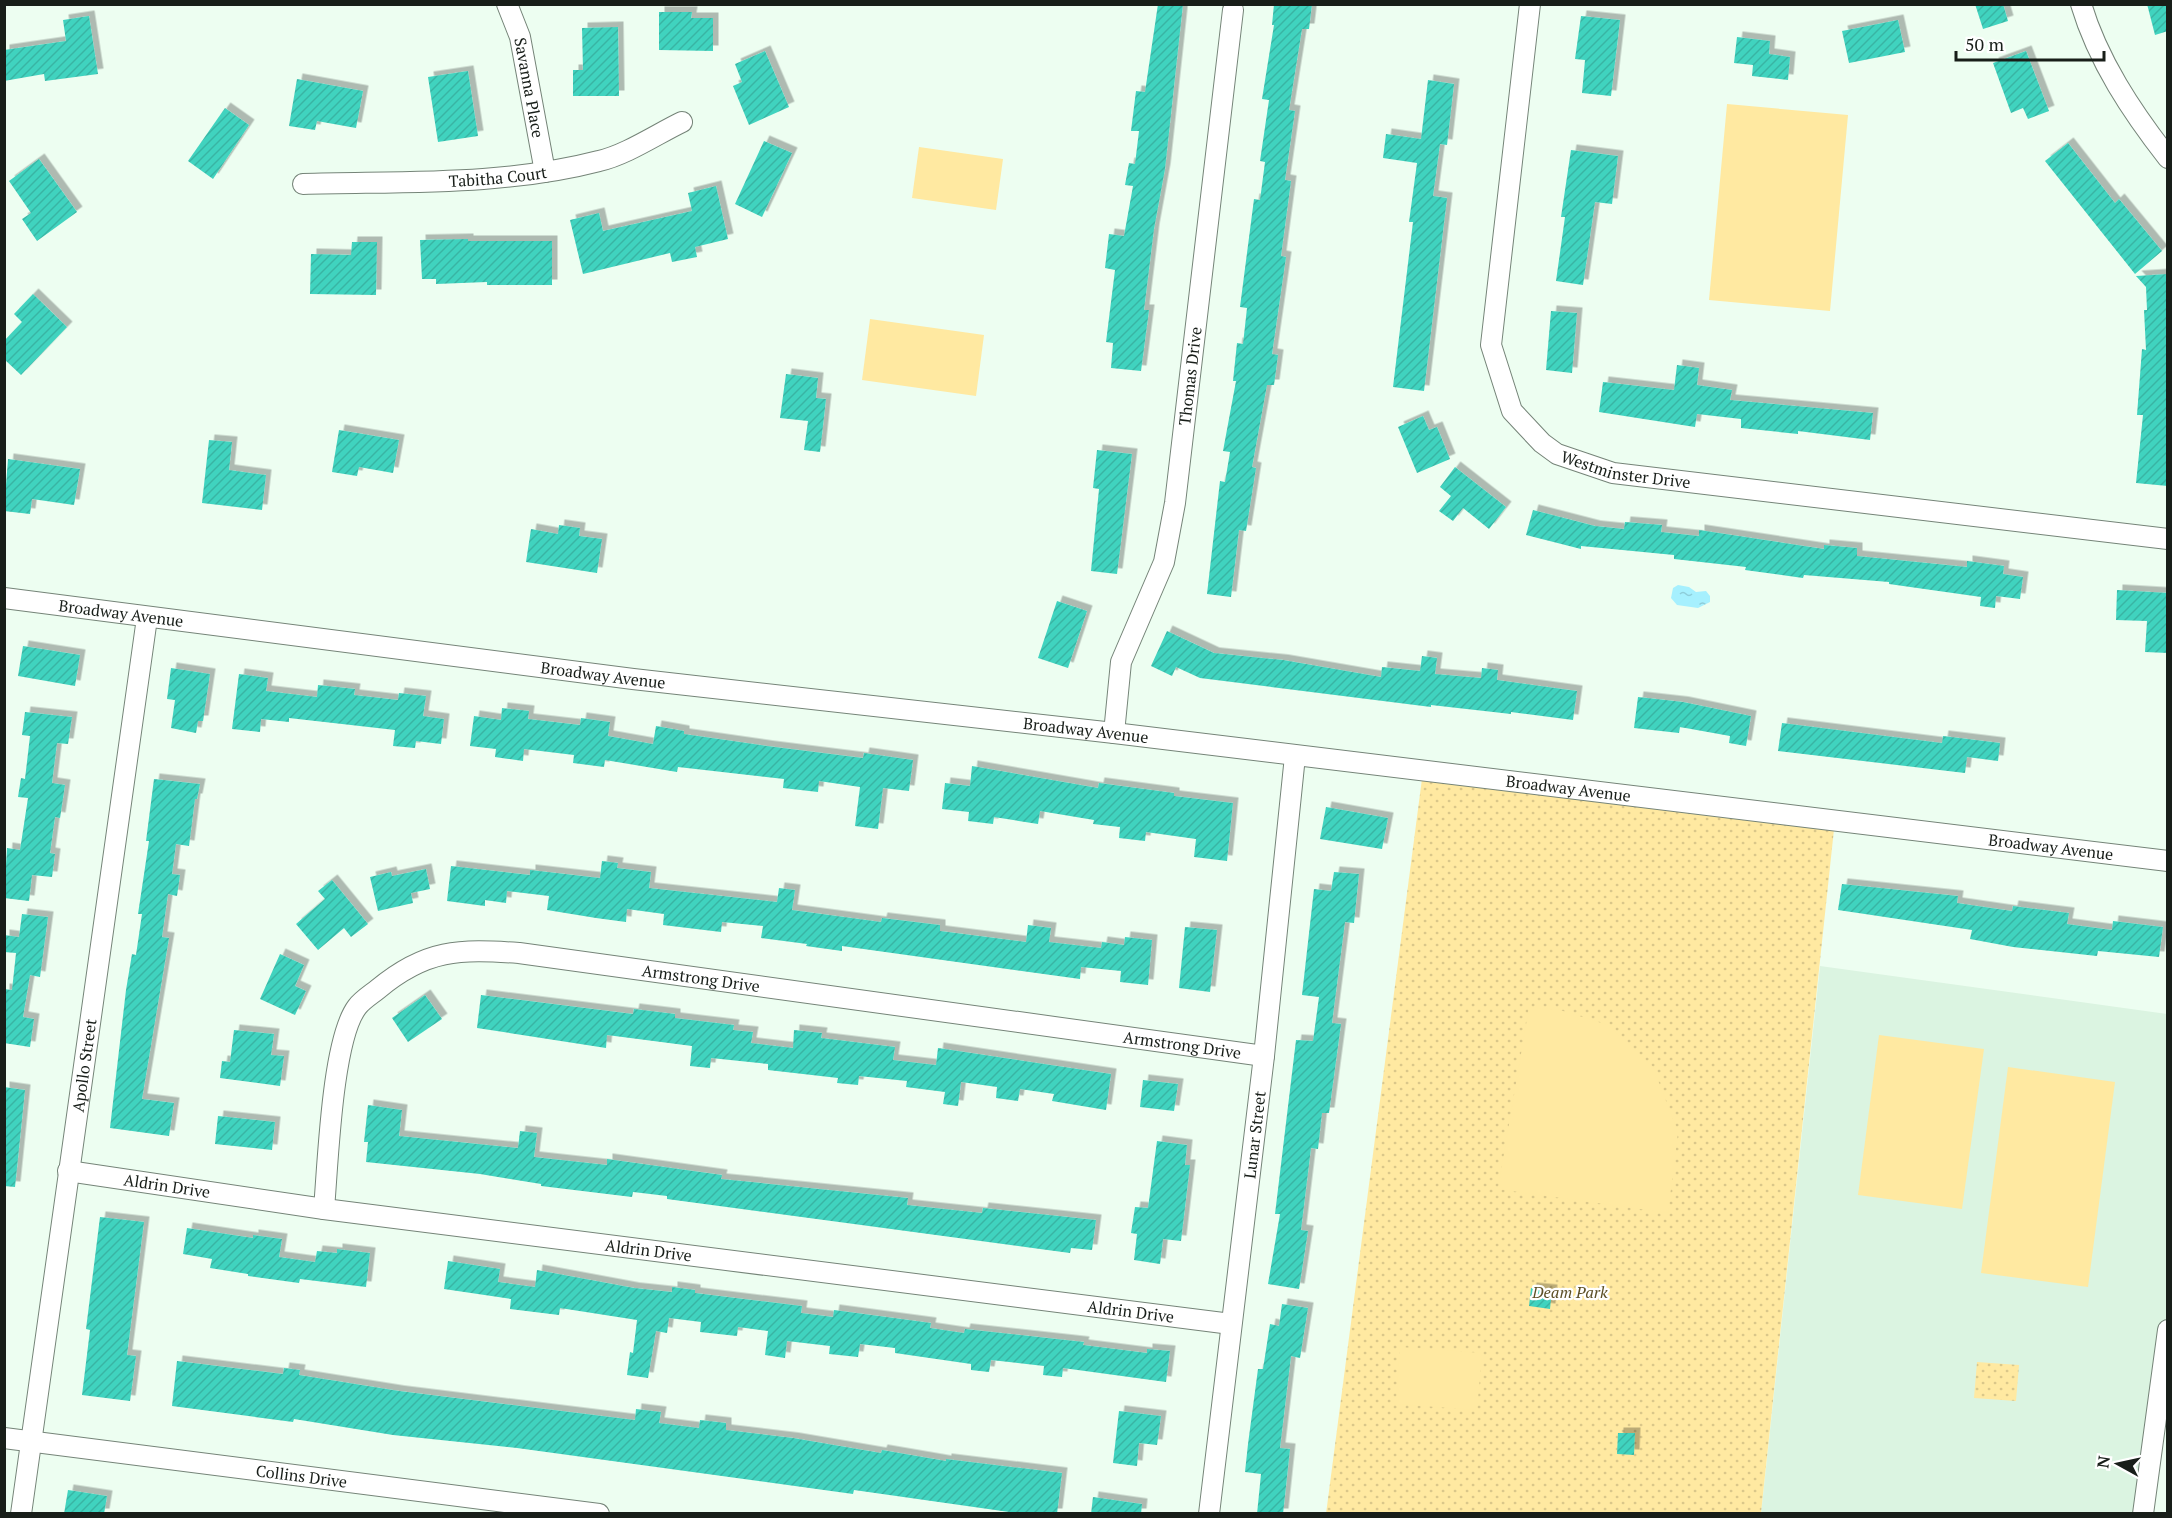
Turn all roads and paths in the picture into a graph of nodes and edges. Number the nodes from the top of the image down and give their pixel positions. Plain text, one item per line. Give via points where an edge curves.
1 (507, 4) edge
2 (1530, 4) edge
3 (2081, 4) edge
4 (1233, 10) dead end
5 (682, 122) dead end
6 (2168, 158) edge
7 (545, 172) junction
8 (303, 184) dead end
9 (2168, 539) edge
10 (4, 598) edge
11 (147, 618) junction
12 (1114, 733) junction
13 (1295, 756) junction
14 (2168, 861) edge
15 (1264, 1056) junction
16 (68, 1171) junction
17 (324, 1209) junction
18 (1231, 1324) junction
19 (2168, 1330) edge
20 (4, 1438) edge
21 (29, 1441) junction
22 (21, 1514) edge
23 (599, 1514) edge
24 (1209, 1514) edge
25 (2143, 1514) edge

1 - 7 street, Savanna Place via 520,37
2 - 9 street, Westminster Drive via 1491,345 1512,411 1542,443 1557,454 1613,473
3 - 6 street via 2088,30 2134,115
4 - 12 street, Thomas Drive via 1175,503 1164,562 1121,662
5 - 7 street, Tabitha Court via 602,161
7 - 8 street, Tabitha Court via 501,178
10 - 11 street, Broadway Avenue
11 - 12 street, Broadway Avenue via 633,679
11 - 16 street, Apollo Street
12 - 13 street, Broadway Avenue
13 - 14 street, Broadway Avenue
13 - 15 street, Lunar Street
15 - 17 street, Armstrong Drive via 519,953 477,950 437,954 398,972 357,1007 340,1047
15 - 18 street, Lunar Street
16 - 17 street, Aldrin Drive
16 - 21 street, Apollo Street
17 - 18 street, Aldrin Drive
18 - 24 street, Lunar Street
19 - 25 street
20 - 21 street, Collins Drive
21 - 22 street, Apollo Street
21 - 23 street, Collins Drive

